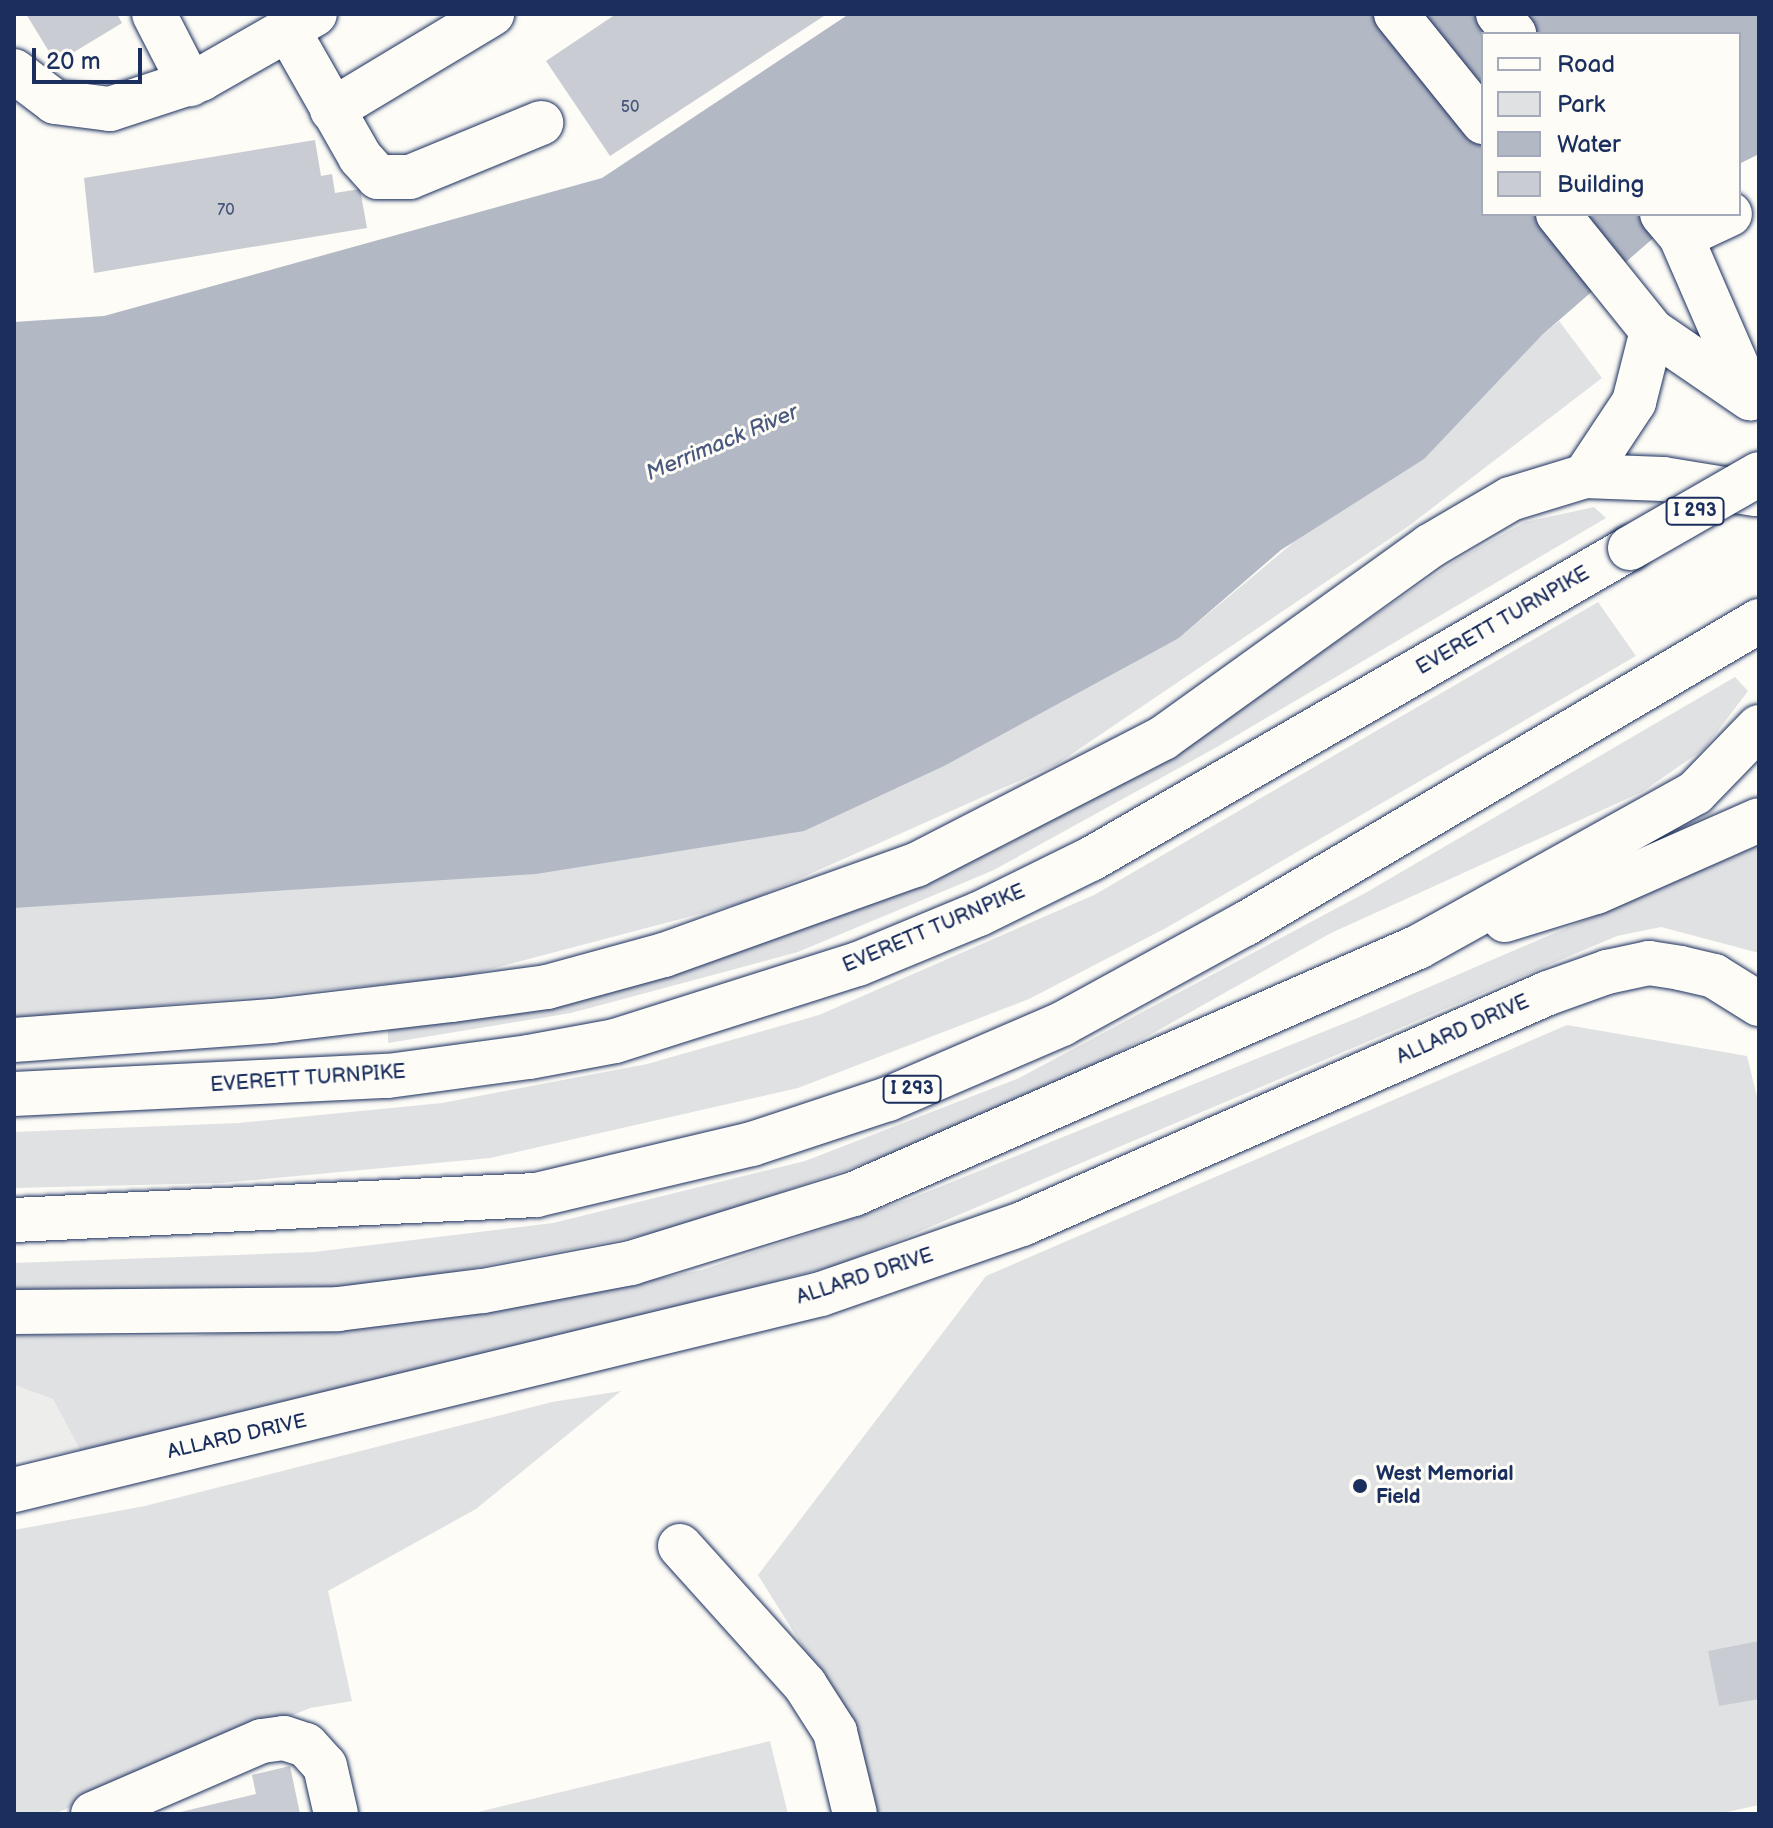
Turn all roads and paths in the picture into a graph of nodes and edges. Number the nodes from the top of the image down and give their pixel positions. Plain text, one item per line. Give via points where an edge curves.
1 (154, 14) edge
2 (492, 14) edge
3 (1396, 14) edge
4 (1498, 14) edge
5 (302, 22) edge
6 (1512, 32) edge
7 (14, 71) edge
8 (190, 84) junction
9 (332, 110) junction
10 (1481, 120) edge
11 (541, 123) dead end
12 (1560, 216) edge
13 (1720, 216) edge
14 (1672, 226) edge
15 (1652, 331) junction
16 (1755, 403) edge
17 (1759, 474) edge
18 (1585, 476) junction
19 (1759, 495) edge
20 (1759, 621) edge
21 (1759, 727) edge
22 (1759, 820) edge
23 (1418, 947) junction
24 (1759, 1004) edge
25 (14, 1040) edge
26 (14, 1094) edge
27 (14, 1220) edge
28 (14, 1312) edge
29 (14, 1490) edge
30 (680, 1546) dead end
31 (93, 1814) edge
32 (336, 1814) edge
33 (855, 1814) edge

1 - 8 main road
2 - 9 main road
3 - 10 main road
4 - 6 main road
5 - 8 main road
5 - 9 main road
7 - 8 main road via 55,102 83,109 110,109
9 - 11 main road via 378,177 410,177
12 - 15 main road
13 - 14 main road
14 - 16 main road
15 - 16 main road
15 - 18 main road via 1634,402
17 - 26 main road, EVERETT TURNPIKE / I 293, bridge via 1091,859 979,914 858,964 615,1041 529,1057 388,1076
18 - 19 main road via 1663,479
18 - 25 main road via 1510,499 1430,546 1222,700 1150,746 916,865 763,921 547,987 272,1021
20 - 27 main road, I 293 via 1245,924 1062,1024 888,1099 752,1144 536,1195
21 - 23 main road via 1695,793
22 - 23 main road via 1596,892
23 - 28 main road via 939,1160 854,1194 631,1263 483,1291 338,1309
24 - 29 main road, ALLARD DRIVE via 1714,976 1649,963 1548,993 1022,1224 821,1294
30 - 33 main road via 805,1685 835,1732
31 - 32 main road via 262,1741 284,1738 306,1745 325,1766

